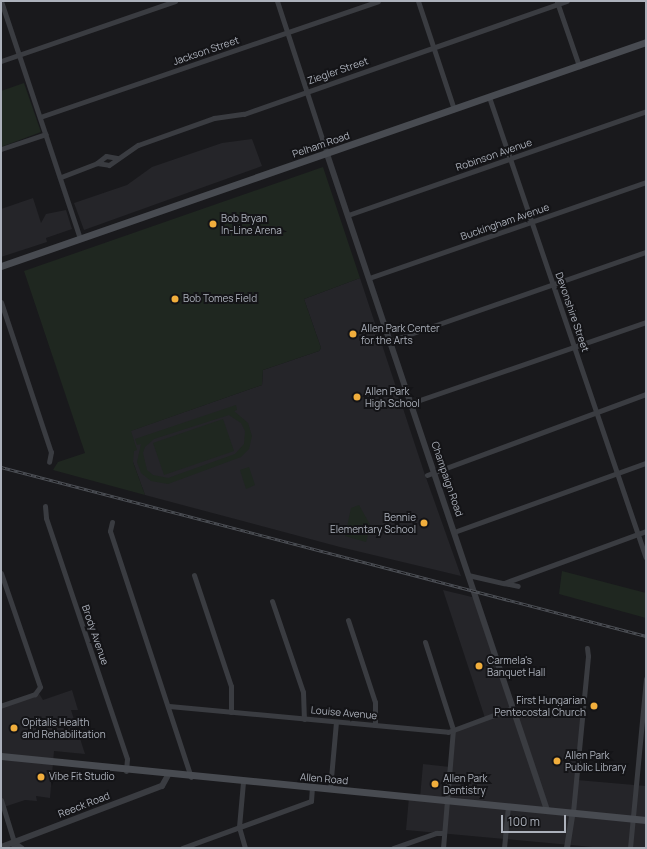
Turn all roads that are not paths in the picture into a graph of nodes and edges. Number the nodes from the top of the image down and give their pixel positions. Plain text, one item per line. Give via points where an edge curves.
1 (1, 1) edge
2 (175, 1) edge
3 (277, 1) edge
4 (378, 1) edge
5 (418, 1) edge
6 (567, 1) edge
7 (557, 3) edge
8 (287, 32) junction
9 (646, 42) edge
10 (434, 48) junction
11 (19, 55) junction
12 (1, 61) edge
13 (579, 66) junction
14 (307, 92) junction
15 (489, 97) junction
16 (454, 109) junction
17 (646, 111) edge
18 (40, 118) junction
19 (46, 134) junction
20 (1, 149) edge
21 (327, 154) junction
22 (117, 158) junction
23 (510, 159) junction
24 (97, 163) junction
25 (61, 177) junction
26 (646, 182) edge
27 (348, 215) junction
28 (532, 222) junction
29 (80, 238) junction
30 (646, 252) edge
31 (1, 266) edge
32 (369, 278) junction
33 (553, 284) junction
34 (1, 302) edge
35 (646, 322) edge
36 (390, 340) junction
37 (574, 347) junction
38 (646, 394) edge
39 (411, 403) junction
40 (596, 411) junction
41 (49, 462) dead end
42 (646, 463) edge
43 (434, 471) junction
44 (618, 473) junction
45 (427, 475) dead end
46 (45, 506) dead end
47 (112, 522) dead end
48 (646, 531) edge
49 (454, 532) junction
50 (638, 534) junction
51 (646, 557) edge
52 (1, 573) edge
53 (468, 574) junction
54 (194, 575) dead end
55 (504, 582) junction
56 (518, 586) dead end
57 (272, 601) dead end
58 (348, 620) dead end
59 (424, 642) dead end
60 (587, 648) dead end
61 (646, 680) edge
62 (1, 706) edge
63 (168, 706) junction
64 (513, 708) junction
65 (231, 712) junction
66 (304, 719) junction
67 (336, 722) junction
68 (375, 725) junction
69 (453, 729) junction
70 (1, 756) edge
71 (126, 770) junction
72 (168, 774) junction
73 (191, 777) junction
74 (243, 782) junction
75 (312, 788) junction
76 (330, 789) junction
77 (1, 800) edge
78 (447, 800) junction
79 (508, 806) junction
80 (547, 810) junction
81 (573, 812) junction
82 (632, 818) junction
83 (646, 820) edge
84 (239, 827) junction
85 (444, 833) junction
86 (14, 845) edge
87 (1, 847) edge
88 (22, 848) edge
89 (182, 848) edge
90 (245, 848) edge
91 (393, 848) edge
92 (443, 848) edge
93 (504, 848) edge
94 (567, 848) edge
95 (630, 848) edge

1 - 11 street
2 - 11 street
3 - 8 street
4 - 8 street, Jackson Street
5 - 10 street
6 - 7 street, Ziegler Street
7 - 10 street, Ziegler Street
7 - 13 street
8 - 14 street
8 - 18 street, Jackson Street
9 - 13 main road, Pelham Road
10 - 14 street, Ziegler Street
10 - 16 street
11 - 12 street
11 - 18 street
13 - 15 main road, Pelham Road
14 - 21 street
14 - 22 street, Ziegler Street via 244,114 214,118 138,145
15 - 16 main road, Pelham Road
15 - 23 street, Devonshire Street
16 - 21 main road, Pelham Road
17 - 23 street, Robinson Avenue
18 - 19 street
19 - 20 street
19 - 25 street
21 - 27 street, Champaign Road
21 - 29 main road, Pelham Road
22 - 24 street, Ziegler Street via 106,156
22 - 24 street, Ziegler Street via 109,165
23 - 27 street, Robinson Avenue
23 - 28 street, Devonshire Street
24 - 25 street, Ziegler Street
25 - 29 street
26 - 28 street, Buckingham Avenue
27 - 32 street, Champaign Road
28 - 32 street, Buckingham Avenue
28 - 33 street, Devonshire Street
29 - 31 main road, Pelham Road
30 - 33 street
32 - 36 street, Champaign Road
33 - 36 street
33 - 37 street, Devonshire Street
34 - 41 street via 50,452
35 - 37 street
36 - 39 street, Champaign Road
37 - 39 street
37 - 40 street, Devonshire Street
38 - 40 street
39 - 43 street, Champaign Road
40 - 43 street
40 - 44 street, Devonshire Street
42 - 44 street
43 - 45 street
43 - 49 street, Champaign Road
44 - 49 street
44 - 50 street, Devonshire Street
46 - 71 street, Brody Avenue via 46,518 126,759
47 - 63 street via 110,531
48 - 50 street
49 - 53 street, Champaign Road
50 - 51 street, Devonshire Street
50 - 55 street
52 - 62 street via 40,687 35,694
53 - 55 street
53 - 64 street, Champaign Road
54 - 65 street via 231,686
55 - 56 street
57 - 66 street via 303,692
58 - 68 street via 375,702
59 - 69 street
60 - 81 street
61 - 82 street
63 - 65 street, Louise Avenue
63 - 73 street
64 - 69 street, Louise Avenue
64 - 80 street, Champaign Road
65 - 66 street, Louise Avenue
66 - 67 street, Louise Avenue
67 - 68 street, Louise Avenue
67 - 76 street
68 - 69 street, Louise Avenue via 448,732
69 - 78 street
70 - 71 main road, Allen Road
71 - 72 main road, Allen Road
72 - 73 main road, Allen Road
72 - 86 street, Reeck Road via 162,786
73 - 74 main road, Allen Road
74 - 75 main road, Allen Road
74 - 84 street
75 - 76 main road, Allen Road
75 - 84 street via 311,801
76 - 78 main road, Allen Road
77 - 86 street
78 - 79 main road, Allen Road
78 - 85 street
79 - 80 main road, Allen Road
79 - 93 street
80 - 81 main road, Allen Road
81 - 82 main road, Allen Road
81 - 94 street
82 - 83 main road, Allen Road
82 - 95 street
84 - 89 street
84 - 90 street
85 - 91 street via 436,833
85 - 92 street
86 - 87 street, Reeck Road
86 - 88 street

